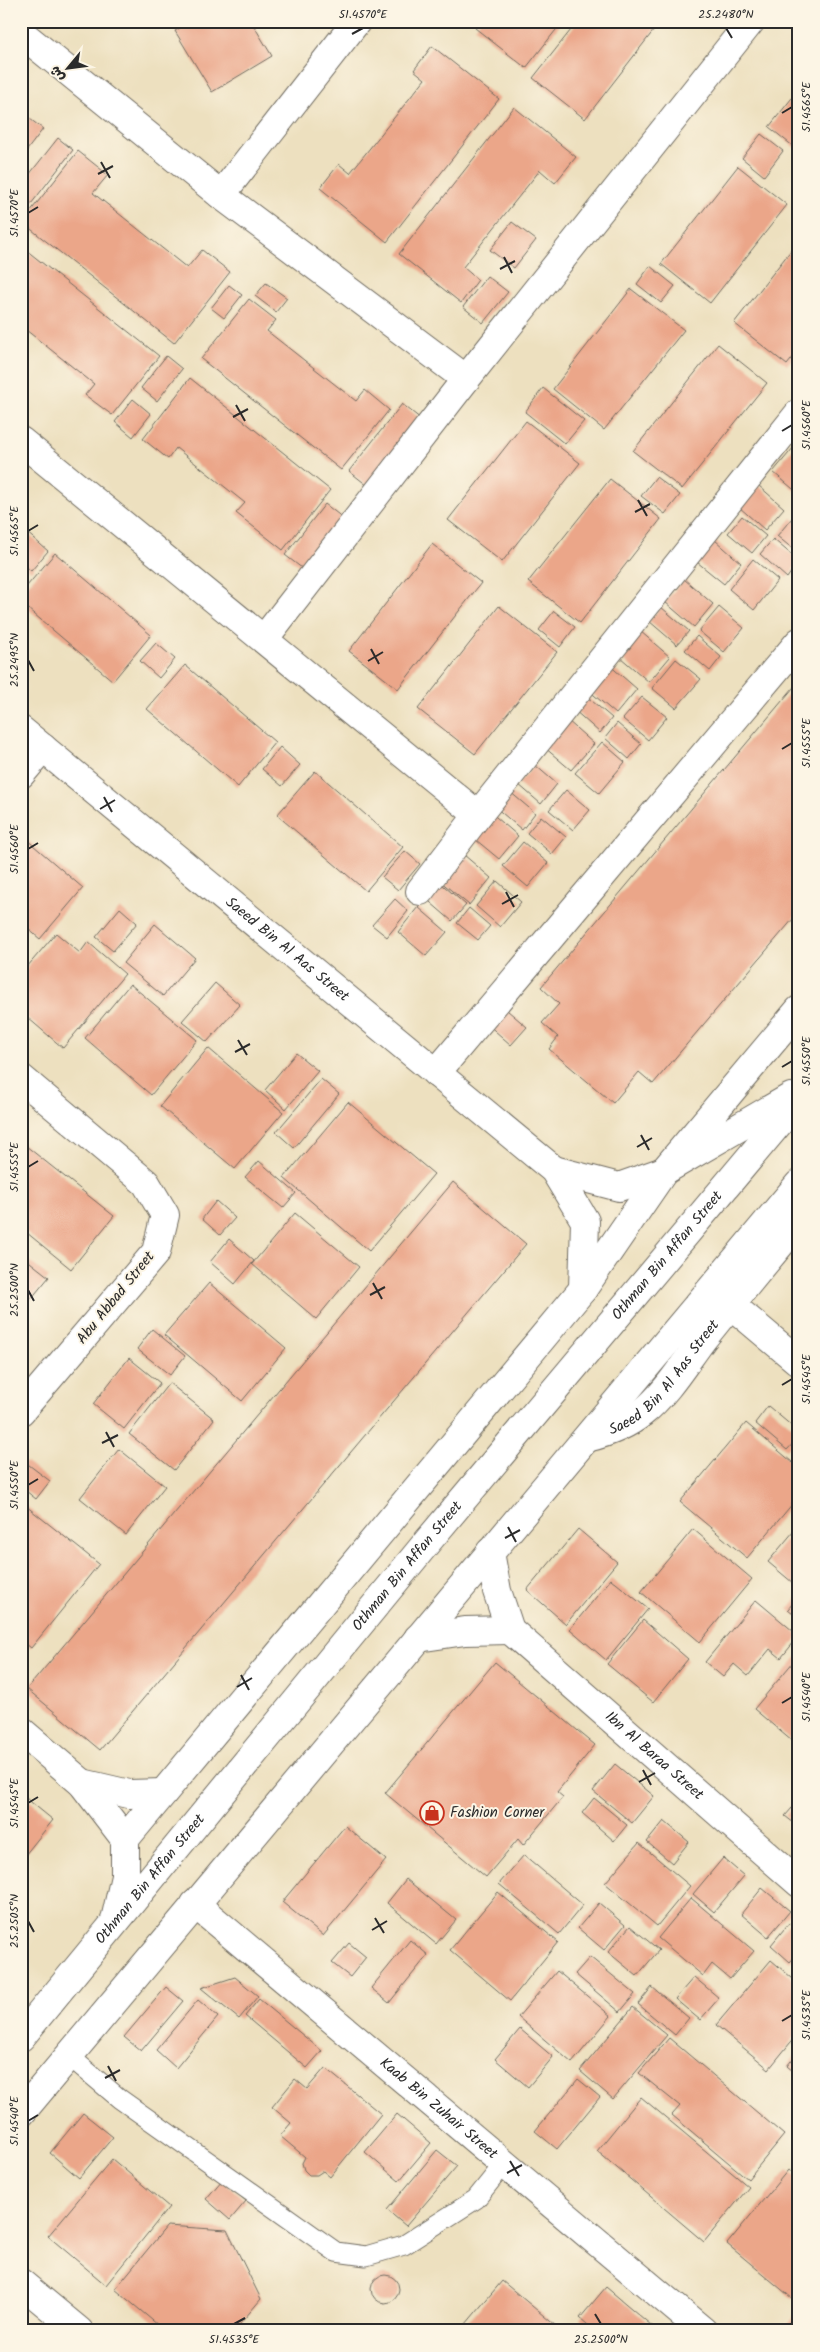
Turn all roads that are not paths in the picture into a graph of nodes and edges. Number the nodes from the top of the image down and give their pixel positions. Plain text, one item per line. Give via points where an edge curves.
1 (358, 21) edge
2 (752, 21) edge
3 (21, 33) edge
4 (221, 195) junction
5 (466, 379) junction
6 (799, 413) edge
7 (21, 442) edge
8 (264, 638) junction
9 (799, 642) edge
10 (21, 730) edge
11 (43, 748) junction
12 (21, 774) edge
13 (478, 814) junction
14 (420, 891) dead end
15 (799, 1010) edge
16 (436, 1073) junction
17 (21, 1078) edge
18 (799, 1093) edge
19 (799, 1099) edge
20 (554, 1170) junction
21 (664, 1171) junction
22 (799, 1184) edge
23 (799, 1222) edge
24 (584, 1289) junction
25 (730, 1304) junction
26 (799, 1362) edge
27 (21, 1411) edge
28 (587, 1438) junction
29 (490, 1552) junction
30 (510, 1630) junction
31 (418, 1638) junction
32 (21, 1731) edge
33 (82, 1783) junction
34 (163, 1793) junction
35 (125, 1839) junction
36 (799, 1883) edge
37 (195, 1904) junction
38 (115, 1920) junction
39 (21, 2038) edge
40 (69, 2056) junction
41 (21, 2113) edge
42 (504, 2164) junction
43 (21, 2283) edge
44 (79, 2331) edge
45 (703, 2331) edge

1 - 4 street
2 - 5 street
3 - 4 street
4 - 5 street
5 - 8 street
6 - 13 street
7 - 8 street
8 - 13 street
9 - 16 street
10 - 11 street, Saeed Bin Al Aas Street
11 - 12 street
11 - 16 street, Saeed Bin Al Aas Street
13 - 14 street
15 - 21 street
16 - 20 street, Saeed Bin Al Aas Street
17 - 27 street, Abu Abbad Street via 146,1183 165,1216 156,1252
18 - 21 street, Saeed Bin Al Aas Street
19 - 38 street, Othman Bin Affan Street
20 - 21 street, Saeed Bin Al Aas Street via 619,1187
20 - 24 street, Saeed Bin Al Aas Street via 585,1221
21 - 24 street
22 - 28 street
23 - 25 street, Saeed Bin Al Aas Street
24 - 34 street
25 - 26 street, Saeed Bin Al Aas Street
25 - 28 street, Saeed Bin Al Aas Street via 642,1413 607,1433
28 - 29 street
29 - 30 street via 497,1591
29 - 31 street
30 - 31 street via 465,1631
30 - 36 street, Ibn Al Baraa Street
31 - 37 street
32 - 33 street
33 - 34 street via 129,1794
33 - 35 street
34 - 35 street
35 - 38 street via 125,1876
37 - 40 street
37 - 42 street, Kaab Bin Zuhair Street
38 - 39 street, Othman Bin Affan Street
40 - 41 street
40 - 42 lane via 120,2099 336,2252 366,2256 404,2245 476,2199
42 - 45 street, Kaab Bin Zuhair Street
43 - 44 street

